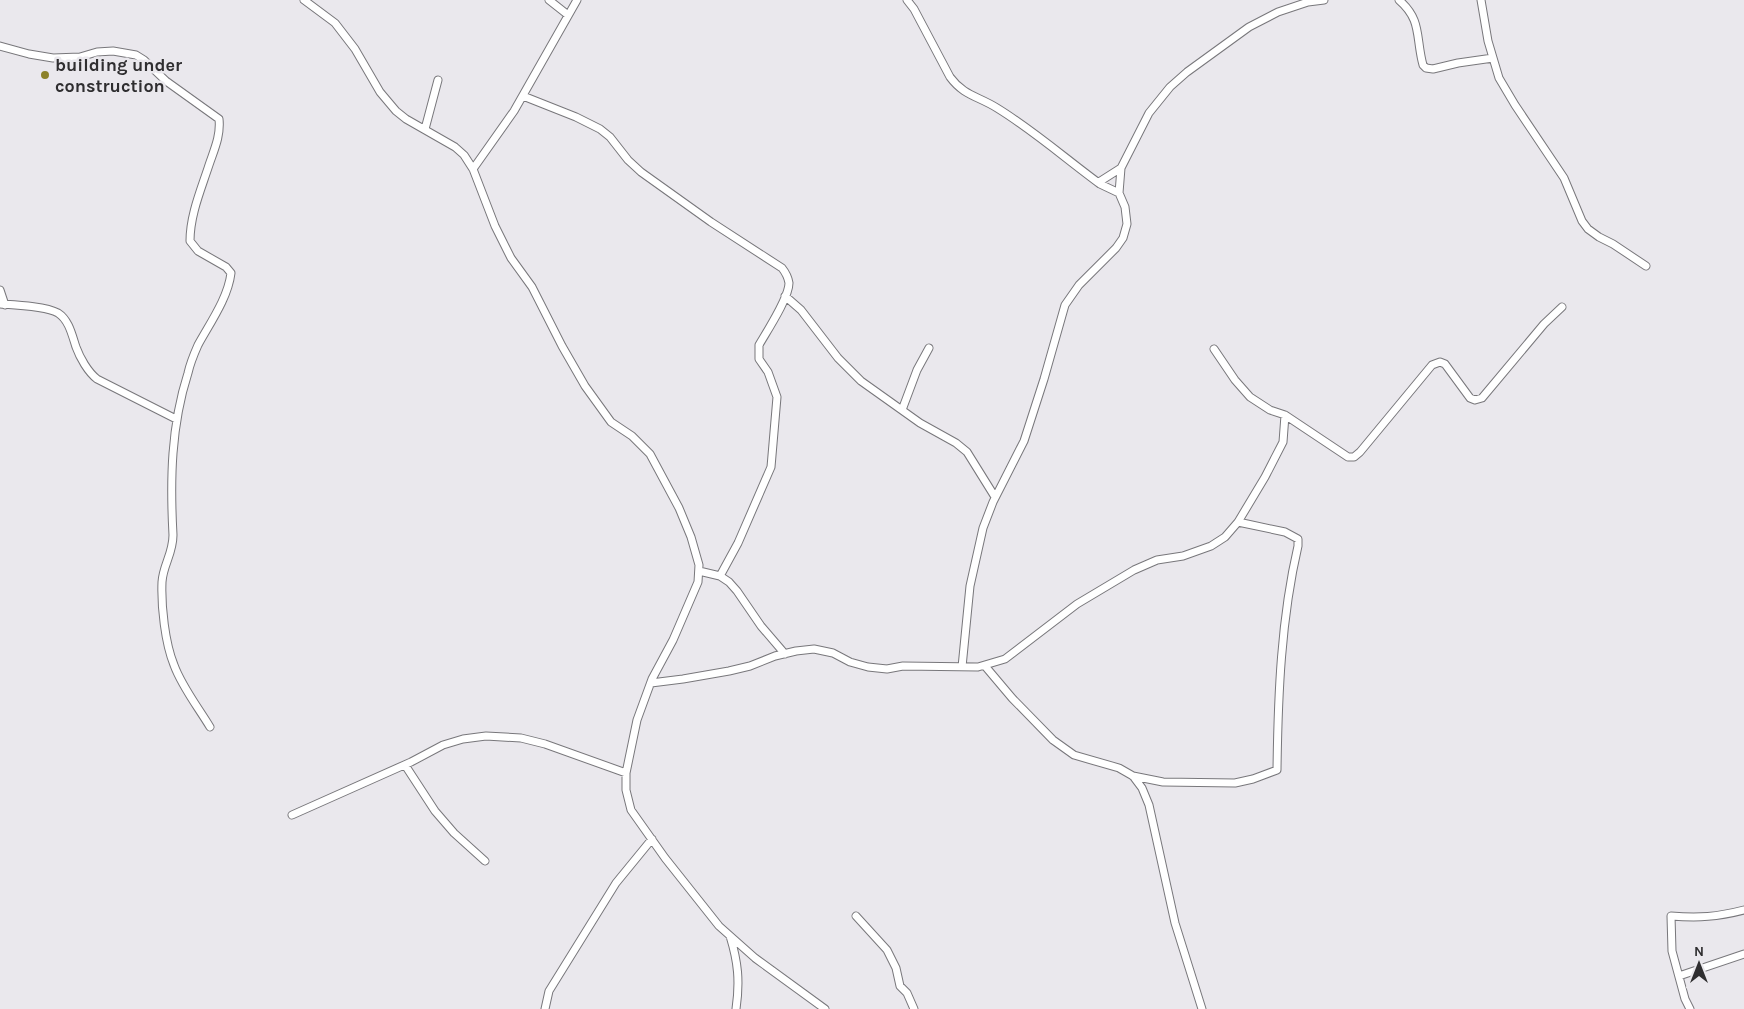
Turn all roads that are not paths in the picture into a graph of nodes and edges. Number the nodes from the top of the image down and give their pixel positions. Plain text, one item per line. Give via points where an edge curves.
1 (304, 0) edge
2 (549, 0) edge
3 (577, 0) edge
4 (907, 0) edge
5 (1324, 0) edge
6 (1399, 0) edge
7 (1481, 0) edge
8 (1307, 1) edge
9 (568, 15) junction
10 (0, 46) edge
11 (1493, 58) junction
12 (438, 80) dead end
13 (523, 96) junction
14 (425, 129) junction
15 (1121, 168) junction
16 (473, 169) junction
17 (1099, 182) junction
18 (1119, 193) junction
19 (1646, 266) dead end
20 (0, 290) edge
21 (785, 296) junction
22 (2, 305) edge
23 (1562, 307) dead end
24 (929, 348) dead end
25 (1214, 349) dead end
26 (902, 410) junction
27 (1286, 415) junction
28 (176, 418) junction
29 (995, 498) junction
30 (1238, 522) junction
31 (699, 571) junction
32 (720, 576) junction
33 (785, 654) junction
34 (985, 666) junction
35 (962, 668) junction
36 (651, 683) junction
37 (210, 727) dead end
38 (405, 765) junction
39 (626, 773) junction
40 (1133, 776) junction
41 (292, 815) dead end
42 (652, 839) junction
43 (485, 861) dead end
44 (1744, 910) edge
45 (856, 916) dead end
46 (730, 935) junction
47 (1744, 954) edge
48 (1679, 976) junction
49 (545, 1009) edge
50 (736, 1009) edge
51 (825, 1009) edge
52 (914, 1009) edge
53 (1202, 1009) edge
54 (1690, 1009) edge

1 - 14 street via 335,23 396,111
2 - 9 street
3 - 9 street
4 - 17 street via 957,86 997,108
5 - 8 street
6 - 11 street via 1410,9 1417,25 1426,68
7 - 11 street
8 - 15 street via 1249,27 1170,87 1149,113
9 - 13 street
10 - 28 street via 53,58 113,51 136,55 219,119 217,141 193,214 190,241 198,251 232,273 224,296 197,347
11 - 19 street via 1503,85 1564,178 1582,221 1599,237
12 - 14 street
13 - 16 street
13 - 21 street via 576,117 610,136 641,172 782,268 789,282
14 - 16 street via 455,147
15 - 17 street
15 - 18 street
16 - 31 street via 511,258 532,287 585,386 611,422 650,454 692,537
17 - 18 street
18 - 29 street via 1128,224 1123,238 1079,285 1066,305 1024,441
20 - 22 street
21 - 26 street via 801,310 850,370
21 - 32 street via 758,352 758,359 768,372 777,397 771,466
22 - 28 street via 56,312 67,323 91,374
23 - 27 street via 1482,398 1470,398 1445,364 1432,365 1354,456 1343,454
24 - 26 street
25 - 27 street via 1250,397 1270,410
26 - 29 street via 967,452
27 - 30 street via 1283,442
28 - 37 street via 171,473 172,548 163,572 162,601 174,665
29 - 35 street via 983,528 970,586
30 - 34 street via 1225,537 1210,546 1183,556 1157,560 1134,570 1077,604 1005,659
30 - 40 street via 1285,532 1298,540 1278,699 1277,770 1235,783 1163,782
31 - 32 street
31 - 36 street via 698,582
32 - 33 street via 737,591
33 - 35 street via 814,649 868,667
33 - 36 street via 730,671
34 - 35 street
34 - 40 street via 1053,740 1074,756 1120,768
36 - 39 street via 638,720
38 - 39 street via 443,746 486,736 521,738 545,744
38 - 41 street
38 - 43 street via 435,811
39 - 42 street via 631,810
40 - 53 street via 1149,805 1175,923
42 - 46 street via 719,926
42 - 49 street via 616,883 549,991
44 - 48 street via 1721,916 1671,916 1672,951
45 - 52 street via 887,950 900,986
46 - 50 street via 739,976
46 - 51 street via 755,958
47 - 48 street
48 - 54 street

